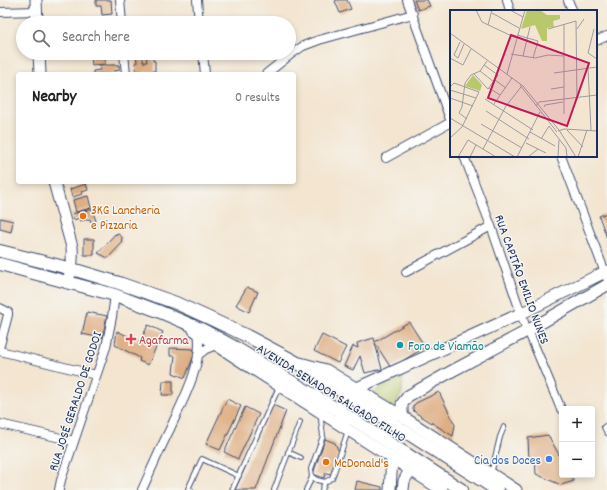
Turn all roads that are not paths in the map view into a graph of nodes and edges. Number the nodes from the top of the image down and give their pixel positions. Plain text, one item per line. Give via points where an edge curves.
1 (120, 0) edge
2 (197, 0) edge
3 (407, 0) edge
4 (506, 0) edge
5 (568, 1) dead end
6 (36, 5) edge
7 (510, 10) edge
8 (572, 10) edge
9 (0, 12) edge
10 (412, 14) junction
11 (37, 16) edge
12 (121, 16) edge
13 (199, 16) edge
14 (607, 36) edge
15 (597, 41) edge
16 (296, 51) edge
17 (39, 60) edge
18 (125, 60) edge
19 (204, 60) edge
20 (284, 60) edge
21 (40, 72) edge
22 (126, 72) edge
23 (205, 72) edge
24 (269, 72) edge
25 (450, 119) edge
26 (450, 123) edge
27 (464, 157) edge
28 (561, 157) edge
29 (386, 158) dead end
30 (55, 184) edge
31 (491, 226) junction
32 (0, 251) edge
33 (0, 264) edge
34 (72, 269) junction
35 (406, 272) dead end
36 (606, 273) edge
37 (67, 283) junction
38 (607, 285) edge
39 (115, 295) junction
40 (4, 310) edge
41 (522, 313) junction
42 (186, 322) junction
43 (527, 331) junction
44 (198, 333) junction
45 (0, 345) edge
46 (216, 345) junction
47 (0, 351) edge
48 (198, 355) junction
49 (294, 361) junction
50 (96, 375) junction
51 (344, 381) junction
52 (369, 383) junction
53 (279, 386) junction
54 (351, 392) junction
55 (560, 406) edge
56 (340, 411) junction
57 (324, 414) junction
58 (403, 417) junction
59 (300, 422) dead end
60 (0, 424) edge
61 (607, 425) edge
62 (504, 427) dead end
63 (347, 429) junction
64 (607, 433) edge
65 (74, 440) junction
66 (288, 452) junction
67 (301, 458) dead end
68 (392, 458) junction
69 (410, 470) junction
70 (491, 474) junction
71 (239, 476) junction
72 (312, 477) junction
73 (326, 482) junction
74 (59, 490) edge
75 (142, 490) edge
76 (191, 490) edge
77 (232, 490) edge
78 (274, 490) edge
79 (306, 490) edge
80 (322, 490) edge
81 (390, 490) edge
82 (403, 490) edge
83 (442, 490) edge
84 (462, 490) edge
85 (497, 490) edge
86 (516, 490) edge

1 - 12 street
2 - 13 street
3 - 10 street
4 - 7 street
5 - 8 street
6 - 9 street
6 - 11 main road
10 - 16 street via 319,40
10 - 25 street
14 - 15 street
17 - 21 main road
18 - 22 street
19 - 23 street
20 - 24 street
26 - 29 street
27 - 31 street, RUA CAPITÃO EMILIO NUNES
28 - 36 street
30 - 34 main road via 72,247
31 - 35 street
31 - 41 street, RUA CAPITÃO EMILIO NUNES
32 - 34 main road, AVENIDA SENADOR SALGADO FILHO
33 - 37 main road, AVENIDA SENADOR SALGADO FILHO
34 - 37 main road
34 - 49 main road, AVENIDA SENADOR SALGADO FILHO via 176,303
36 - 41 main road
37 - 39 main road, AVENIDA SENADOR SALGADO FILHO
38 - 43 main road
39 - 42 main road, AVENIDA SENADOR SALGADO FILHO
39 - 50 street, RUA JOSÉ GERALDO DE GODOI via 106,347
40 - 45 street via 8,315
41 - 43 street, RUA CAPITÃO EMILIO NUNES
41 - 52 main road
42 - 44 main road, AVENIDA SENADOR SALGADO FILHO
42 - 56 main road, AVENIDA SENADOR SALGADO FILHO via 234,347
43 - 55 street, RUA CAPITÃO EMILIO NUNES
43 - 58 main road via 408,396 402,404
44 - 46 main road, AVENIDA SENADOR SALGADO FILHO
44 - 48 street
46 - 48 street
46 - 53 main road, AVENIDA SENADOR SALGADO FILHO
47 - 50 street
48 - 75 street via 191,383
49 - 51 main road, AVENIDA SENADOR SALGADO FILHO via 326,370
49 - 54 main road, AVENIDA SENADOR SALGADO FILHO
50 - 65 street, RUA JOSÉ GERALDO DE GODOI
51 - 52 main road
51 - 54 main road, AVENIDA SENADOR SALGADO FILHO
52 - 54 main road
53 - 57 main road, AVENIDA SENADOR SALGADO FILHO
53 - 71 lane
54 - 56 main road via 341,402
54 - 58 main road, AVENIDA SENADOR SALGADO FILHO
54 - 85 main road, AVENIDA SENADOR SALGADO FILHO
56 - 63 main road
56 - 84 main road, AVENIDA SENADOR SALGADO FILHO
57 - 63 main road, AVENIDA SENADOR SALGADO FILHO
57 - 72 lane via 323,436 311,469
58 - 70 main road, AVENIDA SENADOR SALGADO FILHO
59 - 66 lane
60 - 65 street
61 - 64 lane via 604,426
62 - 70 lane
63 - 68 main road, AVENIDA SENADOR SALGADO FILHO
63 - 73 lane via 332,478
65 - 74 street, RUA JOSÉ GERALDO DE GODOI
66 - 67 lane
66 - 78 lane
68 - 69 main road, AVENIDA SENADOR SALGADO FILHO
68 - 81 main road
69 - 82 main road via 406,475
69 - 83 main road, AVENIDA SENADOR SALGADO FILHO
70 - 86 main road, AVENIDA SENADOR SALGADO FILHO
71 - 76 lane via 202,459 188,489
71 - 77 lane
72 - 73 lane
72 - 79 lane
73 - 80 lane

